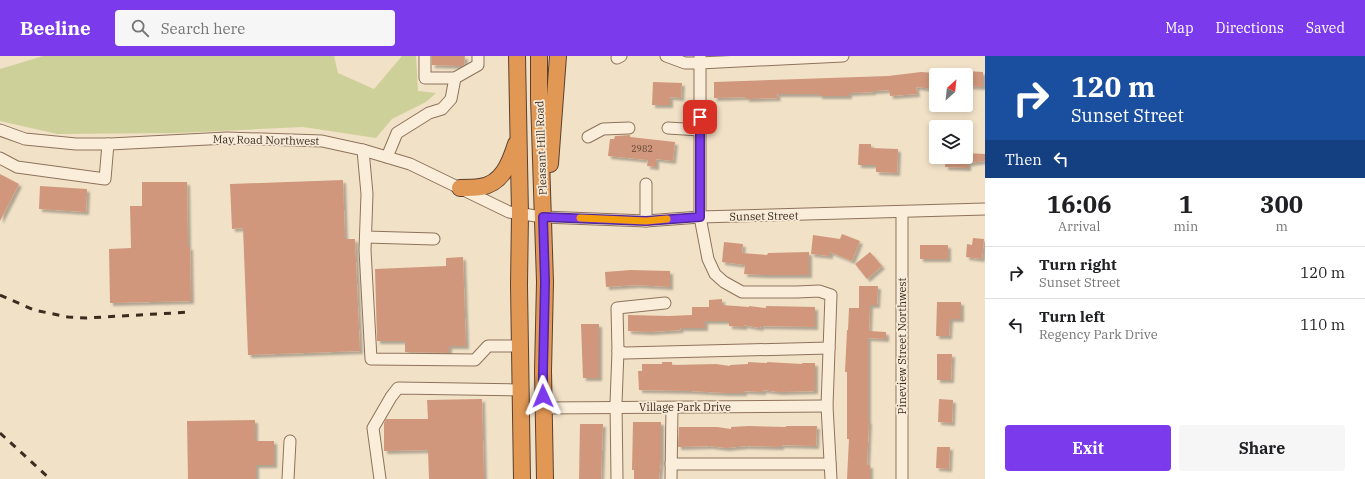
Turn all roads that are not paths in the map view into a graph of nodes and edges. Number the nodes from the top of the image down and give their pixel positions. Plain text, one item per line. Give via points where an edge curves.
1 (425, 56) edge
2 (478, 56) edge
3 (513, 56) edge
4 (516, 56) edge
5 (539, 56) edge
6 (558, 56) edge
7 (666, 56) edge
8 (842, 56) edge
9 (700, 60) edge
10 (517, 74) junction
11 (455, 78) junction
12 (629, 128) dead end
13 (668, 128) dead end
14 (0, 130) edge
15 (700, 130) junction
16 (518, 134) junction
17 (588, 137) dead end
18 (108, 144) junction
19 (363, 150) junction
20 (387, 157) junction
21 (0, 158) edge
22 (646, 184) dead end
23 (460, 188) junction
24 (985, 209) edge
25 (902, 212) junction
26 (520, 213) junction
27 (543, 217) junction
28 (700, 217) junction
29 (646, 221) junction
30 (366, 237) junction
31 (434, 239) dead end
32 (665, 303) dead end
33 (520, 346) junction
34 (829, 348) junction
35 (618, 351) junction
36 (521, 390) junction
37 (827, 406) junction
38 (616, 407) junction
39 (544, 408) junction
40 (672, 408) junction
41 (290, 440) dead end
42 (671, 464) junction
43 (830, 464) junction
44 (288, 479) edge
45 (380, 479) edge
46 (522, 479) edge
47 (546, 479) edge
48 (617, 479) edge
49 (671, 479) edge
50 (831, 479) edge
51 (902, 479) edge

1 - 11 street via 425,78
2 - 11 street via 478,65
3 - 10 highway
4 - 10 highway, Pleasant Hill Road
5 - 27 highway, Pleasant Hill Road
6 - 27 highway via 549,198
7 - 9 street via 685,63
8 - 9 street
9 - 15 street
10 - 16 highway, Pleasant Hill Road
11 - 20 street via 451,99 442,109 429,113 396,133
12 - 17 street via 603,129
13 - 15 street
14 - 18 street, May Road Northwest via 25,138 76,144
15 - 28 street
16 - 23 highway via 513,154 503,173 494,183 479,188
16 - 26 highway, Pleasant Hill Road
18 - 19 street, May Road Northwest via 227,138 322,141
18 - 21 street via 105,179 17,167
19 - 20 street, May Road Northwest
19 - 30 street via 367,194
20 - 23 street, May Road Northwest via 410,164
22 - 29 street
23 - 26 street, May Road Northwest via 509,212
24 - 25 street, Sunset Street
25 - 28 street, Sunset Street
25 - 51 street, Pineview Street Northwest
26 - 27 street, May Road Northwest
26 - 33 highway, Pleasant Hill Road
27 - 29 street, Sunset Street
27 - 39 highway, Pleasant Hill Road
28 - 29 street, Sunset Street
28 - 34 street via 708,259 715,274 724,282 742,292 819,291 831,296
30 - 31 street
30 - 33 street via 371,359 475,360 488,346
32 - 35 street via 617,308
33 - 36 highway, Pleasant Hill Road
34 - 35 street via 625,353
34 - 37 street
35 - 38 street
36 - 45 street via 398,388 372,428
36 - 46 highway, Pleasant Hill Road
37 - 40 street, Village Park Drive
37 - 43 street
38 - 39 street, Village Park Drive
38 - 40 street, Village Park Drive
38 - 48 street
39 - 47 highway, Pleasant Hill Road
40 - 42 street
41 - 44 street
42 - 43 street
42 - 49 street
43 - 50 street

